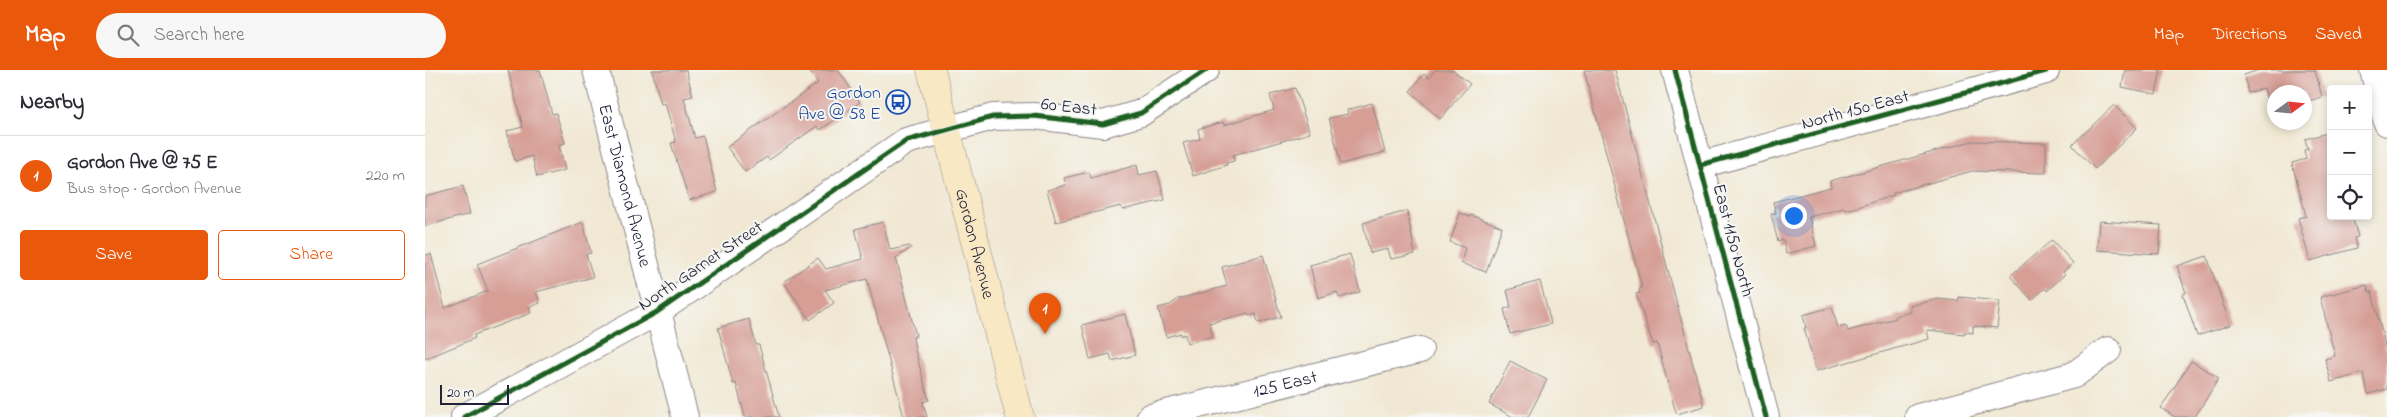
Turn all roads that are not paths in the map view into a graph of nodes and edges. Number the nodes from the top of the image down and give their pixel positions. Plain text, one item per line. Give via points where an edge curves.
1 (596, 70) edge
2 (931, 70) edge
3 (1206, 70) edge
4 (1675, 70) edge
5 (2373, 70) edge
6 (2046, 71) edge
7 (2387, 123) edge
8 (946, 129) junction
9 (1700, 165) junction
10 (657, 312) junction
11 (1421, 350) dead end
12 (2108, 350) dead end
13 (464, 417) edge
14 (685, 417) edge
15 (1020, 417) edge
16 (1150, 417) edge
17 (1766, 417) edge
18 (1918, 417) edge

1 - 10 street, East Diamond Avenue
2 - 8 main road, Gordon Avenue
3 - 8 street, 60 East via 1141,113 1103,124 1034,116 1001,117
4 - 9 street, East 1150 North
5 - 7 street
6 - 9 street, North 150 East
8 - 10 street, North Garnet Street via 906,141
8 - 15 main road, Gordon Avenue
9 - 17 street, East 1150 North
10 - 13 street, North Garnet Street
10 - 14 street, East Diamond Avenue
11 - 16 street, 125 East
12 - 18 street via 2074,375

